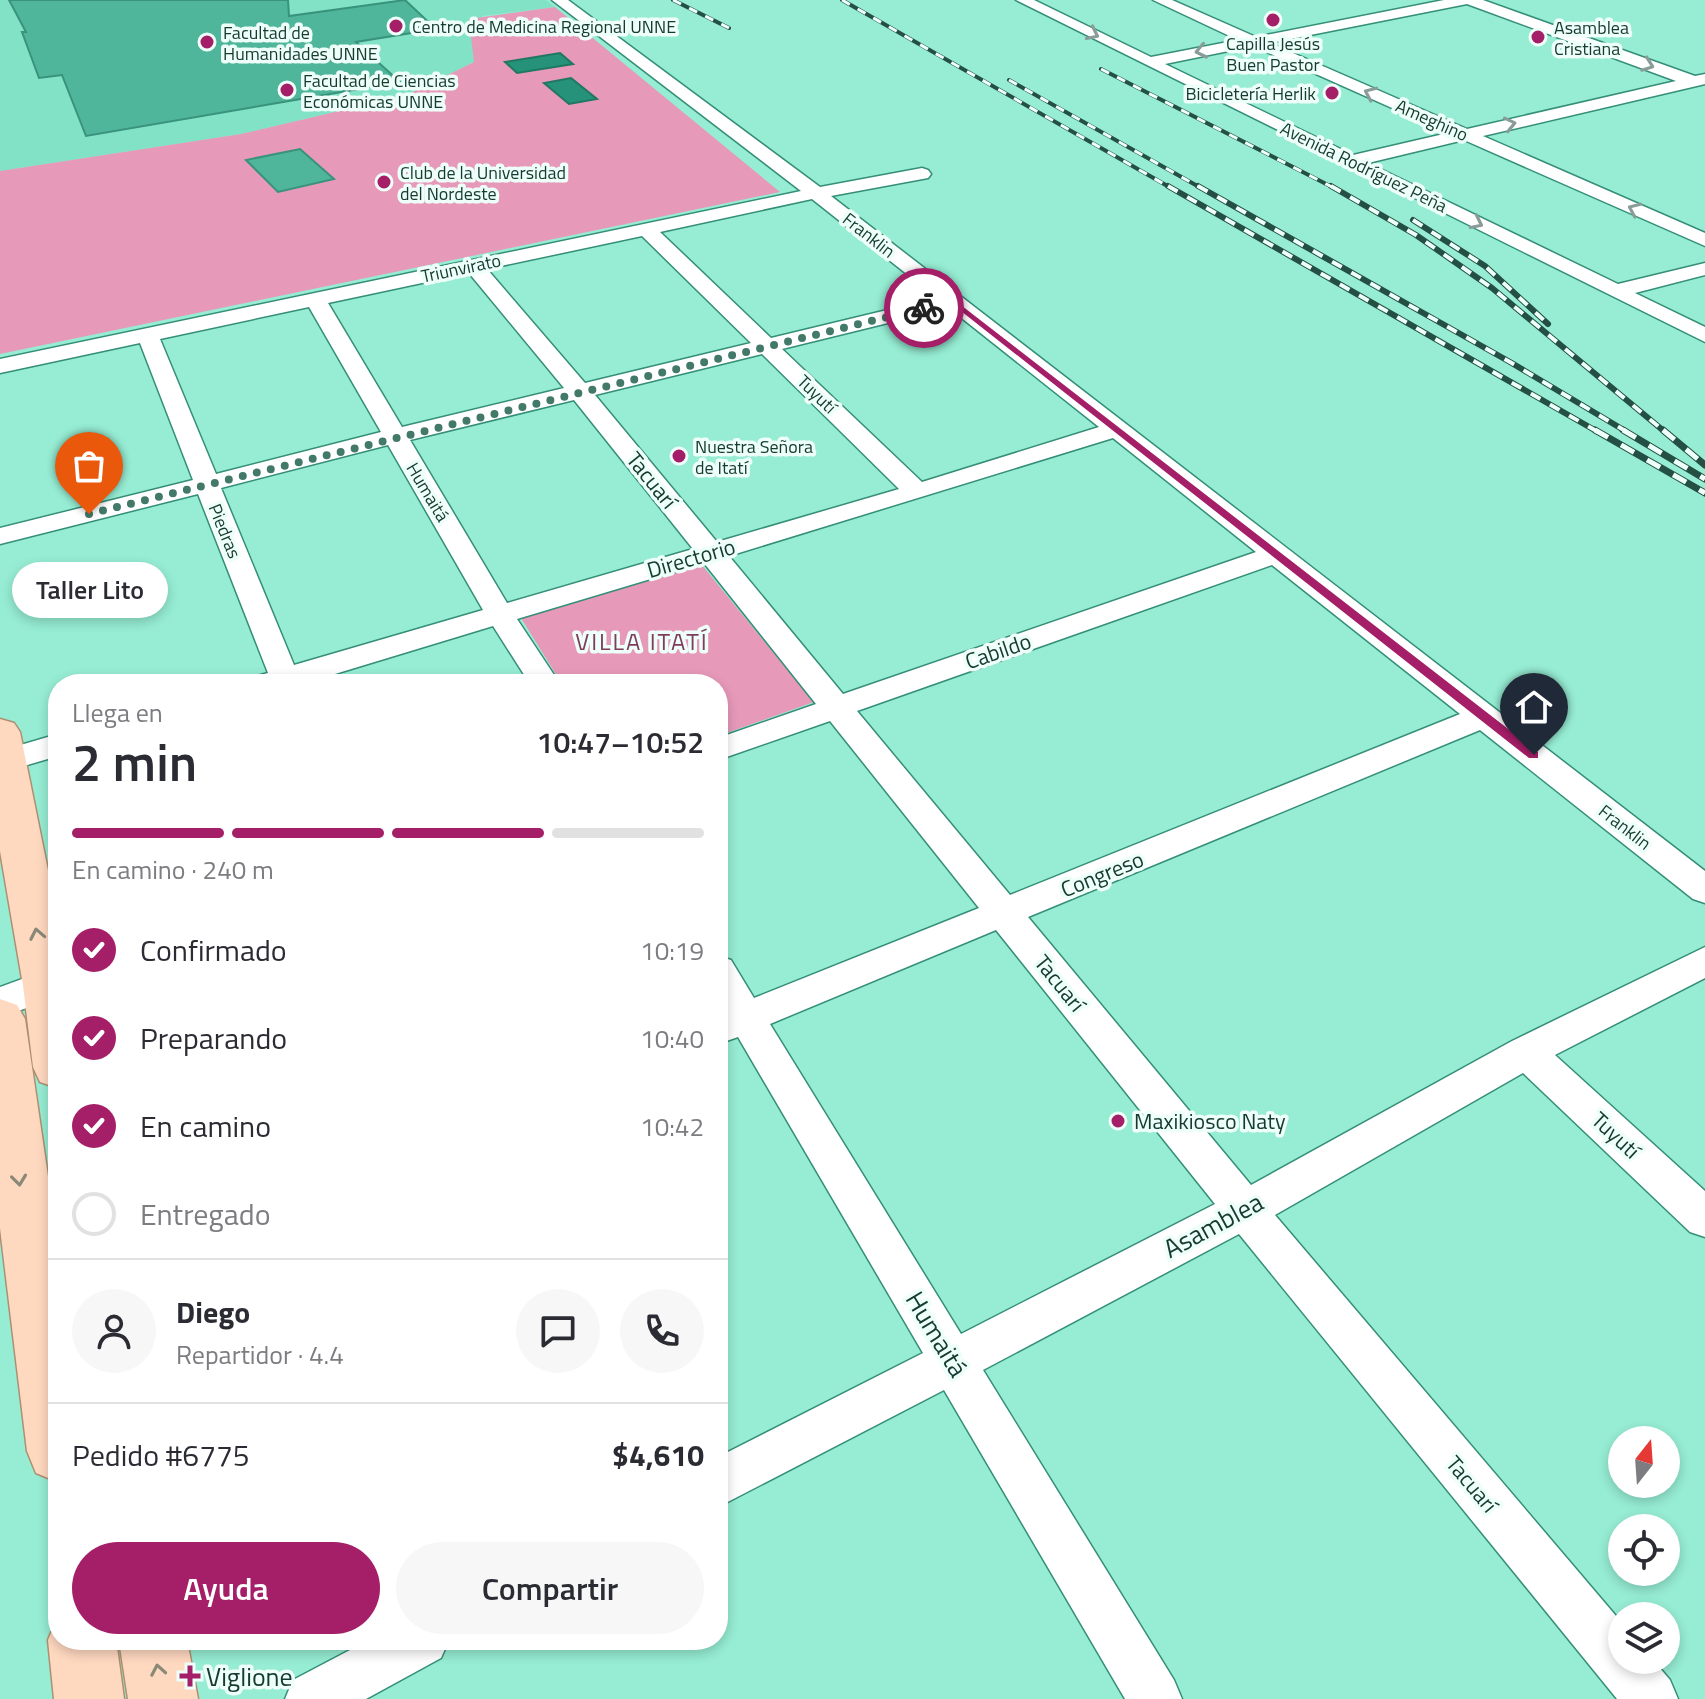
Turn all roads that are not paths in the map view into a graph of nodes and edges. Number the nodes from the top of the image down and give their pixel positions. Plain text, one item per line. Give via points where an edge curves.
1 (559, 0) edge
2 (1023, 0) edge
3 (1160, 0) edge
4 (1468, 0) edge
5 (1253, 41) junction
6 (1150, 62) junction
7 (1702, 82) edge
8 (1464, 134) junction
9 (1352, 161) junction
10 (922, 174) dead end
11 (816, 193) junction
12 (647, 230) junction
13 (1705, 240) edge
14 (473, 265) junction
15 (1705, 269) edge
16 (1616, 291) junction
17 (314, 298) junction
18 (953, 301) junction
19 (147, 333) junction
20 (1705, 335) edge
21 (767, 346) junction
22 (0, 366) edge
23 (580, 392) junction
24 (1117, 429) junction
25 (395, 436) junction
26 (207, 484) junction
27 (917, 492) junction
28 (0, 536) edge
29 (711, 552) junction
30 (1278, 554) junction
31 (499, 613) junction
32 (275, 674) edge
33 (304, 674) edge
34 (539, 674) edge
35 (837, 707) junction
36 (1485, 716) junction
37 (728, 745) edge
38 (48, 746) edge
39 (2, 752) edge
40 (11, 860) edge
41 (1705, 890) edge
42 (1004, 914) junction
43 (1705, 961) edge
44 (48, 971) edge
45 (48, 985) edge
46 (0, 1003) edge
47 (0, 1019) edge
48 (732, 1023) edge
49 (1526, 1052) junction
50 (1245, 1210) junction
51 (1705, 1218) edge
52 (48, 1302) edge
53 (952, 1359) junction
54 (728, 1478) edge
55 (83, 1650) edge
56 (155, 1650) edge
57 (404, 1650) edge
58 (89, 1699) edge
59 (163, 1699) edge
60 (312, 1699) edge
61 (1155, 1699) edge
62 (1651, 1699) edge

1 - 11 street, Franklin
2 -> 6 street, Avenida Rodríguez Peña
3 - 5 street, Ameghino
4 - 5 street
4 -> 7 street
5 -> 6 street
8 -> 5 street, Ameghino
6 - 9 street, Avenida Rodríguez Peña
8 -> 7 street
8 - 9 street
13 -> 8 street, Ameghino
9 -> 16 street, Avenida Rodríguez Peña
10 - 11 street, Triunvirato
11 - 12 street, Triunvirato
11 - 18 street, Franklin
12 - 14 street, Triunvirato
12 - 21 street, Tuyutí
14 - 17 street, Triunvirato
14 - 23 street, Tacuarí
15 - 16 street
16 - 20 street, Avenida Rodríguez Peña
17 - 19 street, Triunvirato
17 - 25 street, Humaitá
18 - 21 street
18 - 24 street, Franklin
19 - 22 street, Triunvirato
19 - 26 street, Piedras
21 - 23 street
21 - 27 street, Tuyutí
23 - 25 street
23 - 29 street, Tacuarí
24 - 27 street, Directorio
24 - 30 street, Franklin
25 - 26 street
25 - 31 street, Humaitá
26 - 28 street
26 - 32 street, Piedras
27 - 29 street, Directorio
29 - 31 street, Directorio
29 - 35 street, Tacuarí
30 - 35 street, Cabildo
30 - 36 street, Franklin
31 - 33 street, Directorio
31 - 34 street, Humaitá
35 - 37 street, Cabildo
35 - 42 street, Tacuarí
36 - 41 street, Franklin
36 - 42 street, Congreso
38 - 39 street
39 - 40 main road
44 -> 40 main road
42 - 48 street, Congreso
42 - 50 street, Tacuarí
43 - 49 street, Asamblea
45 - 46 street
47 -> 52 main road via 20,1190
48 - 53 street, Humaitá
49 - 50 street, Asamblea
49 - 51 street, Tuyutí
50 - 53 street, Asamblea
50 - 62 street, Tacuarí
53 - 54 street, Asamblea
53 - 61 street, Humaitá
55 - 58 main road
59 -> 56 main road
57 - 60 street

